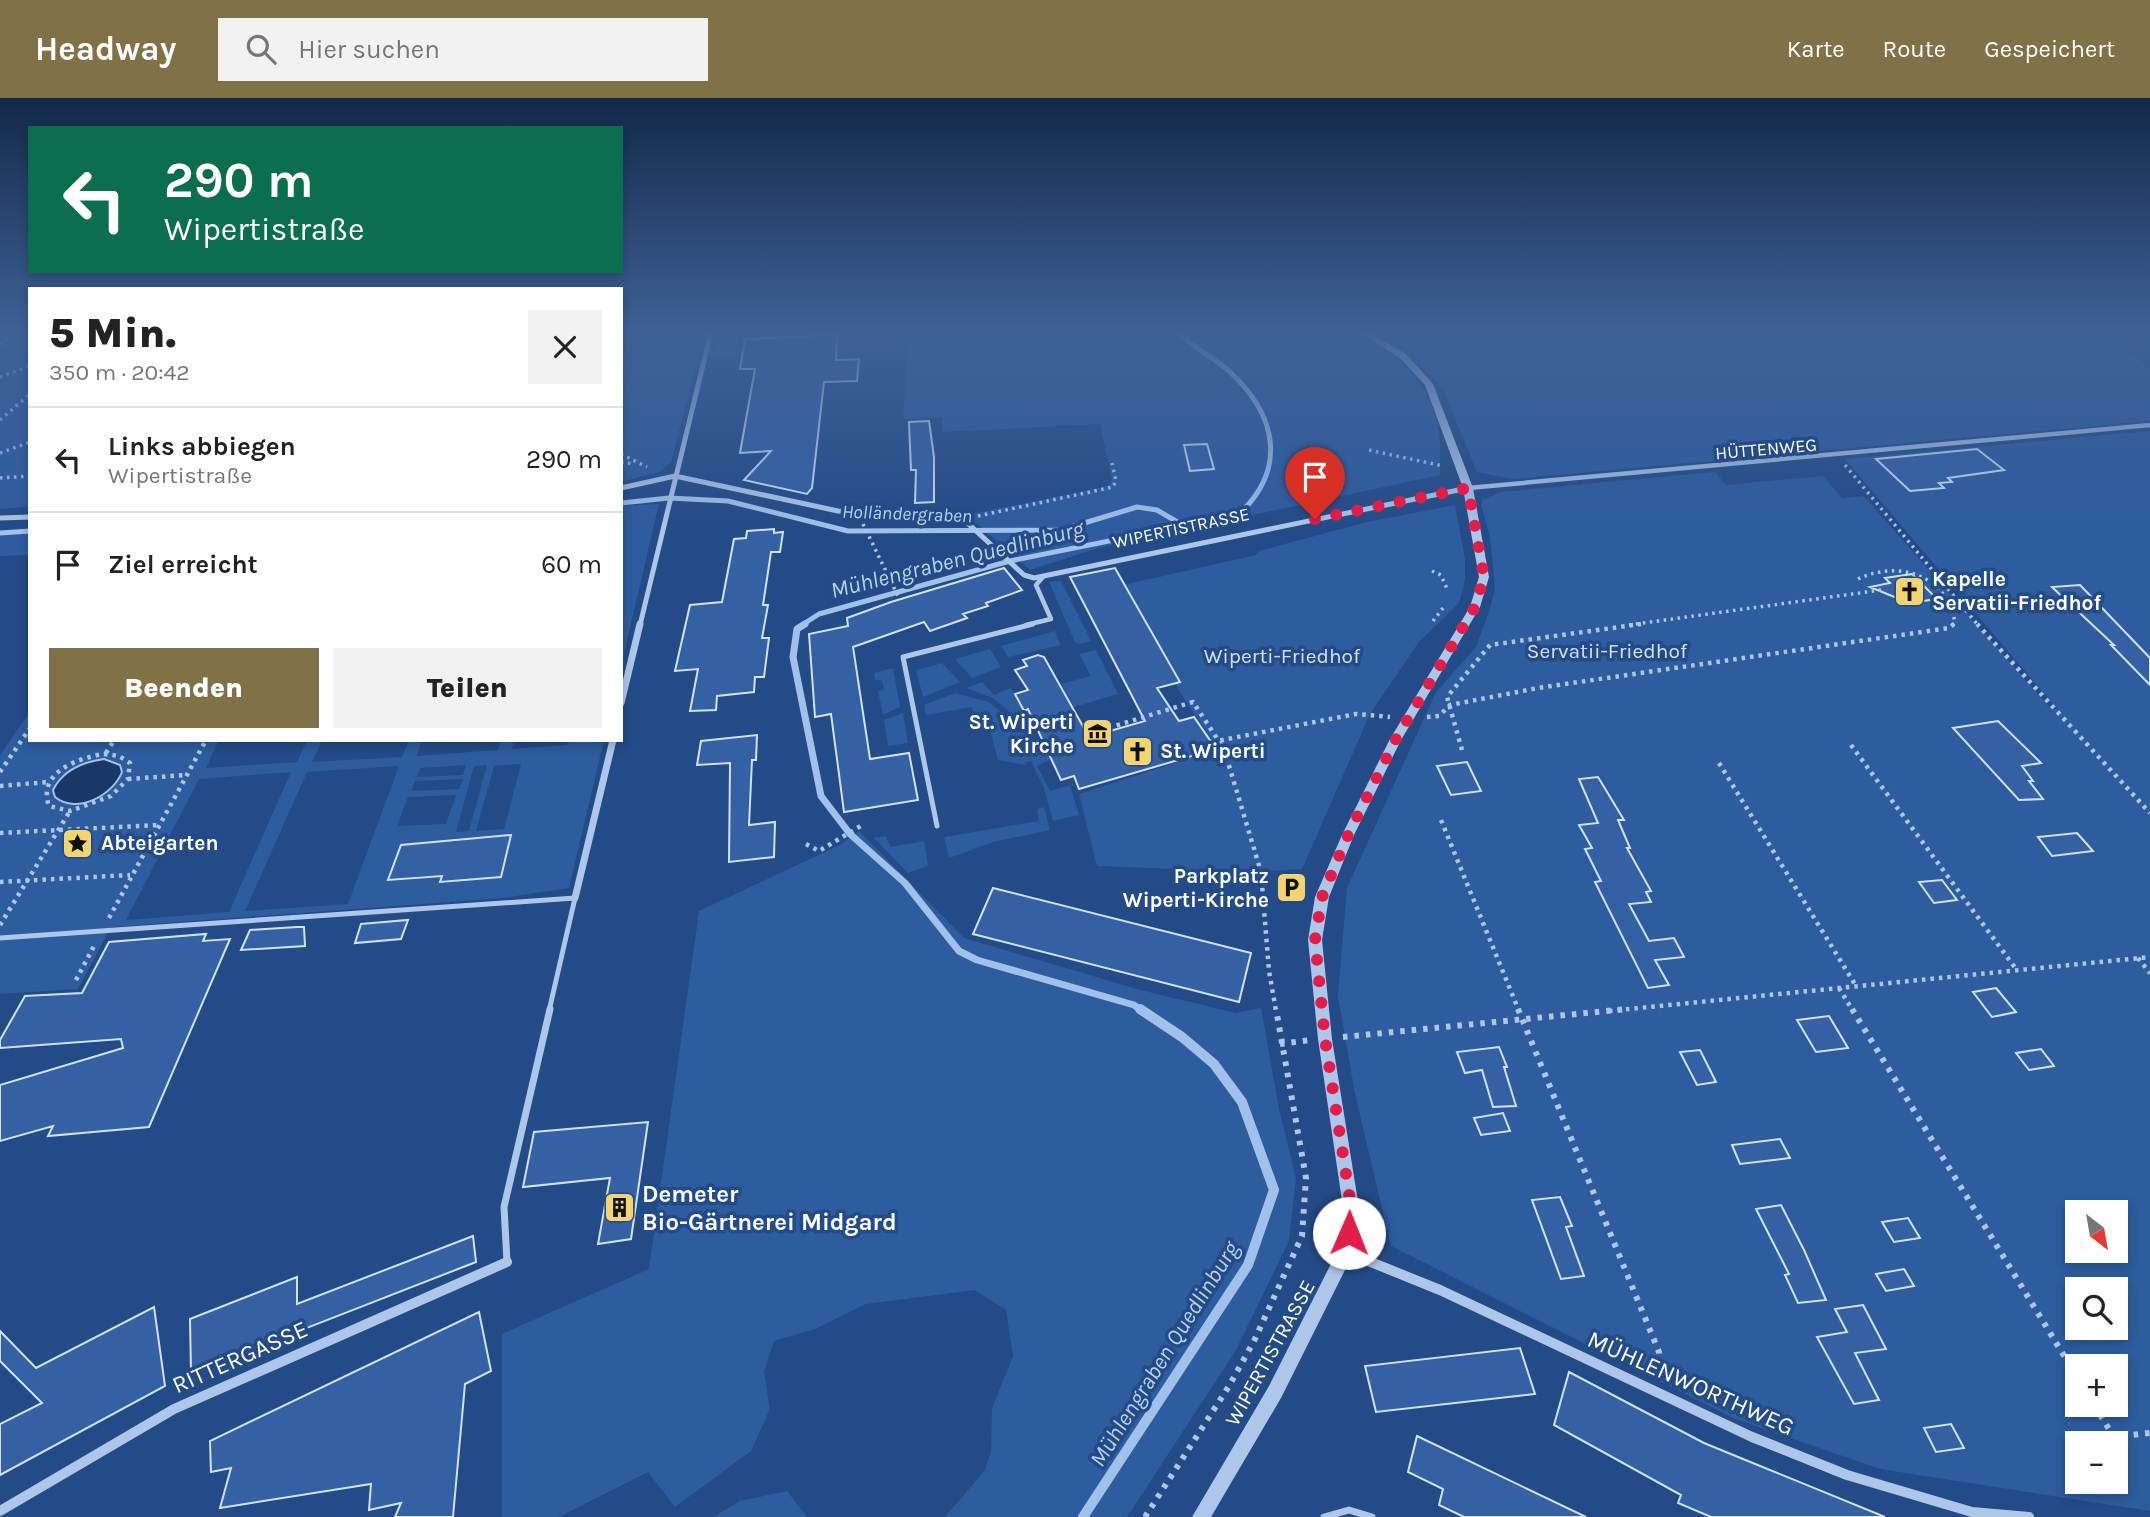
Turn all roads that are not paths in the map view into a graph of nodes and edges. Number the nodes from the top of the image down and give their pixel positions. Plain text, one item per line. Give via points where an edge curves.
1 (694, 398) edge
2 (1434, 398) edge
3 (2150, 425) edge
4 (675, 476) junction
5 (623, 488) edge
6 (1468, 488) junction
7 (28, 517) edge
8 (0, 518) edge
9 (1043, 577) junction
10 (623, 695) edge
11 (612, 742) edge
12 (937, 826) dead end
13 (575, 898) junction
14 (0, 938) edge
15 (1346, 1252) junction
16 (507, 1262) joint
17 (0, 1511) edge
18 (1201, 1517) edge
19 (1324, 1517) edge
20 (1372, 1517) edge
21 (2029, 1517) edge

1 - 4 street
2 - 6 street, WIPERTISTRASSE
3 - 6 lane, HÜTTENWEG
4 - 5 street
4 - 9 street via 838,511 964,520 1026,576
4 - 10 street
6 - 9 street, WIPERTISTRASSE
6 - 15 street, WIPERTISTRASSE via 1484,577 1475,607 1408,719 1348,835 1322,897 1315,940 1352,1213
7 - 8 street
9 - 12 lane via 1036,585 1051,619 902,657
11 - 13 street
13 - 14 lane
13 - 16 lane via 504,1207
15 - 18 street, WIPERTISTRASSE via 1275,1392
15 - 21 street, MÜHLENWORTHWEG via 1440,1290 1752,1437 1847,1475 1972,1512
16 - 17 street, RITTERGASSE via 174,1409
19 - 20 lane via 1349,1510

